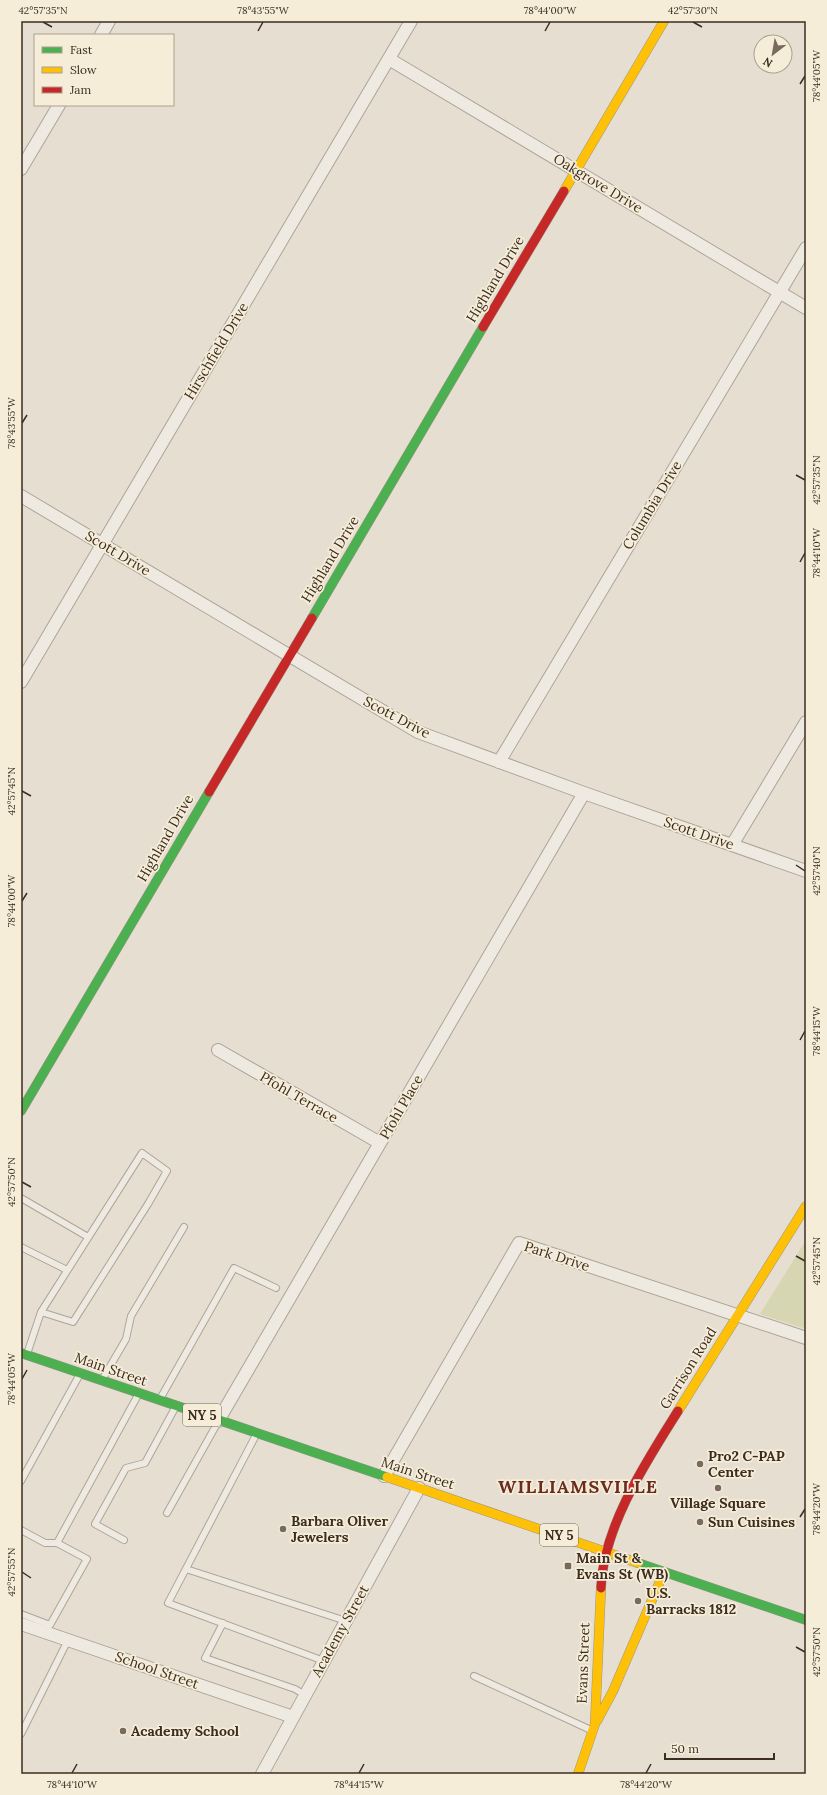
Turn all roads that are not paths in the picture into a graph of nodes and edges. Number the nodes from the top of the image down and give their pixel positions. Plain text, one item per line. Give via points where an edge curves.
1 (109, 21) edge
2 (412, 21) edge
3 (664, 21) edge
4 (102, 34) edge
5 (389, 59) junction
6 (58, 106) edge
7 (21, 168) edge
8 (576, 169) junction
9 (806, 248) edge
10 (780, 292) junction
11 (806, 308) edge
12 (21, 496) edge
13 (102, 544) junction
14 (289, 655) junction
15 (21, 682) edge
16 (806, 722) edge
17 (499, 762) junction
18 (584, 793) junction
19 (732, 845) junction
20 (806, 871) edge
21 (218, 1050) dead end
22 (21, 1111) edge
23 (380, 1143) junction
24 (21, 1198) edge
25 (806, 1206) edge
26 (184, 1227) dead end
27 (88, 1238) junction
28 (21, 1247) edge
29 (67, 1270) junction
30 (276, 1288) dead end
31 (41, 1312) junction
32 (738, 1316) junction
33 (806, 1338) edge
34 (24, 1354) edge
35 (80, 1373) junction
36 (102, 1381) junction
37 (139, 1394) junction
38 (159, 1400) junction
39 (176, 1406) junction
40 (218, 1421) junction
41 (257, 1434) junction
42 (384, 1476) junction
43 (21, 1481) edge
44 (419, 1488) junction
45 (167, 1513) dead end
46 (21, 1530) edge
47 (124, 1540) dead end
48 (57, 1543) junction
49 (606, 1551) junction
50 (186, 1569) junction
51 (664, 1572) junction
52 (21, 1614) edge
53 (806, 1620) edge
54 (346, 1621) junction
55 (21, 1624) edge
56 (223, 1624) junction
57 (68, 1640) junction
58 (324, 1661) junction
59 (474, 1676) dead end
60 (305, 1695) junction
61 (293, 1717) junction
62 (594, 1727) junction
63 (21, 1734) edge
64 (262, 1774) edge
65 (578, 1774) edge

1 - 4 street
2 - 5 street, Hirschfield Drive
3 - 8 street, Highland Drive
5 - 8 street, Oakgrove Drive
5 - 13 street, Hirschfield Drive
6 - 7 street
8 - 10 street, Oakgrove Drive
8 - 14 street, Highland Drive
9 - 10 street, Columbia Drive
10 - 11 street, Oakgrove Drive
10 - 17 street, Columbia Drive
12 - 13 street, Scott Drive
13 - 14 street, Scott Drive
13 - 15 street, Hirschfield Drive
14 - 17 street, Scott Drive via 418,732
14 - 22 street, Highland Drive
16 - 19 street
17 - 18 street, Scott Drive
18 - 19 street, Scott Drive
18 - 23 street, Pfohl Place
19 - 20 street, Scott Drive
21 - 23 street, Pfohl Terrace
23 - 40 street, Pfohl Place
24 - 27 lane
25 - 32 street, Garrison Road
26 - 36 lane via 131,1316 126,1339
27 - 29 lane
27 - 31 lane via 142,1153 167,1171 74,1322
28 - 29 lane
29 - 31 lane
30 - 38 lane via 234,1268
31 - 34 lane
32 - 33 street, Park Drive
32 - 42 street, Park Drive via 518,1243
32 - 49 street, Garrison Road via 647,1461 614,1527
34 - 35 street, Main Street / NY 5
35 - 36 street, Main Street / NY 5
35 - 43 lane
36 - 37 street, Main Street / NY 5
37 - 38 street, Main Street / NY 5
37 - 48 lane
38 - 39 street, Main Street / NY 5
39 - 40 street, Main Street / NY 5
39 - 47 lane via 145,1463 126,1468 95,1524
40 - 41 street, Main Street / NY 5
40 - 45 lane
41 - 42 street, Main Street / NY 5
41 - 50 lane
42 - 44 street, Main Street / NY 5
44 - 49 street, Main Street / NY 5
44 - 54 street, Academy Street
46 - 48 lane via 45,1543
48 - 52 lane via 87,1559 50,1625
49 - 51 street, Main Street / NY 5
49 - 62 street, Evans Street via 601,1584
50 - 54 lane
50 - 56 lane via 168,1603
51 - 53 street, Main Street / NY 5
51 - 62 street via 613,1691
54 - 58 street, Academy Street
55 - 57 street, School Street
56 - 58 lane
56 - 60 lane via 205,1658 295,1689
57 - 61 street, School Street
57 - 63 lane
58 - 60 street, Academy Street
59 - 62 lane
60 - 61 street, Academy Street
61 - 64 street, Academy Street
62 - 65 street, Evans Street

